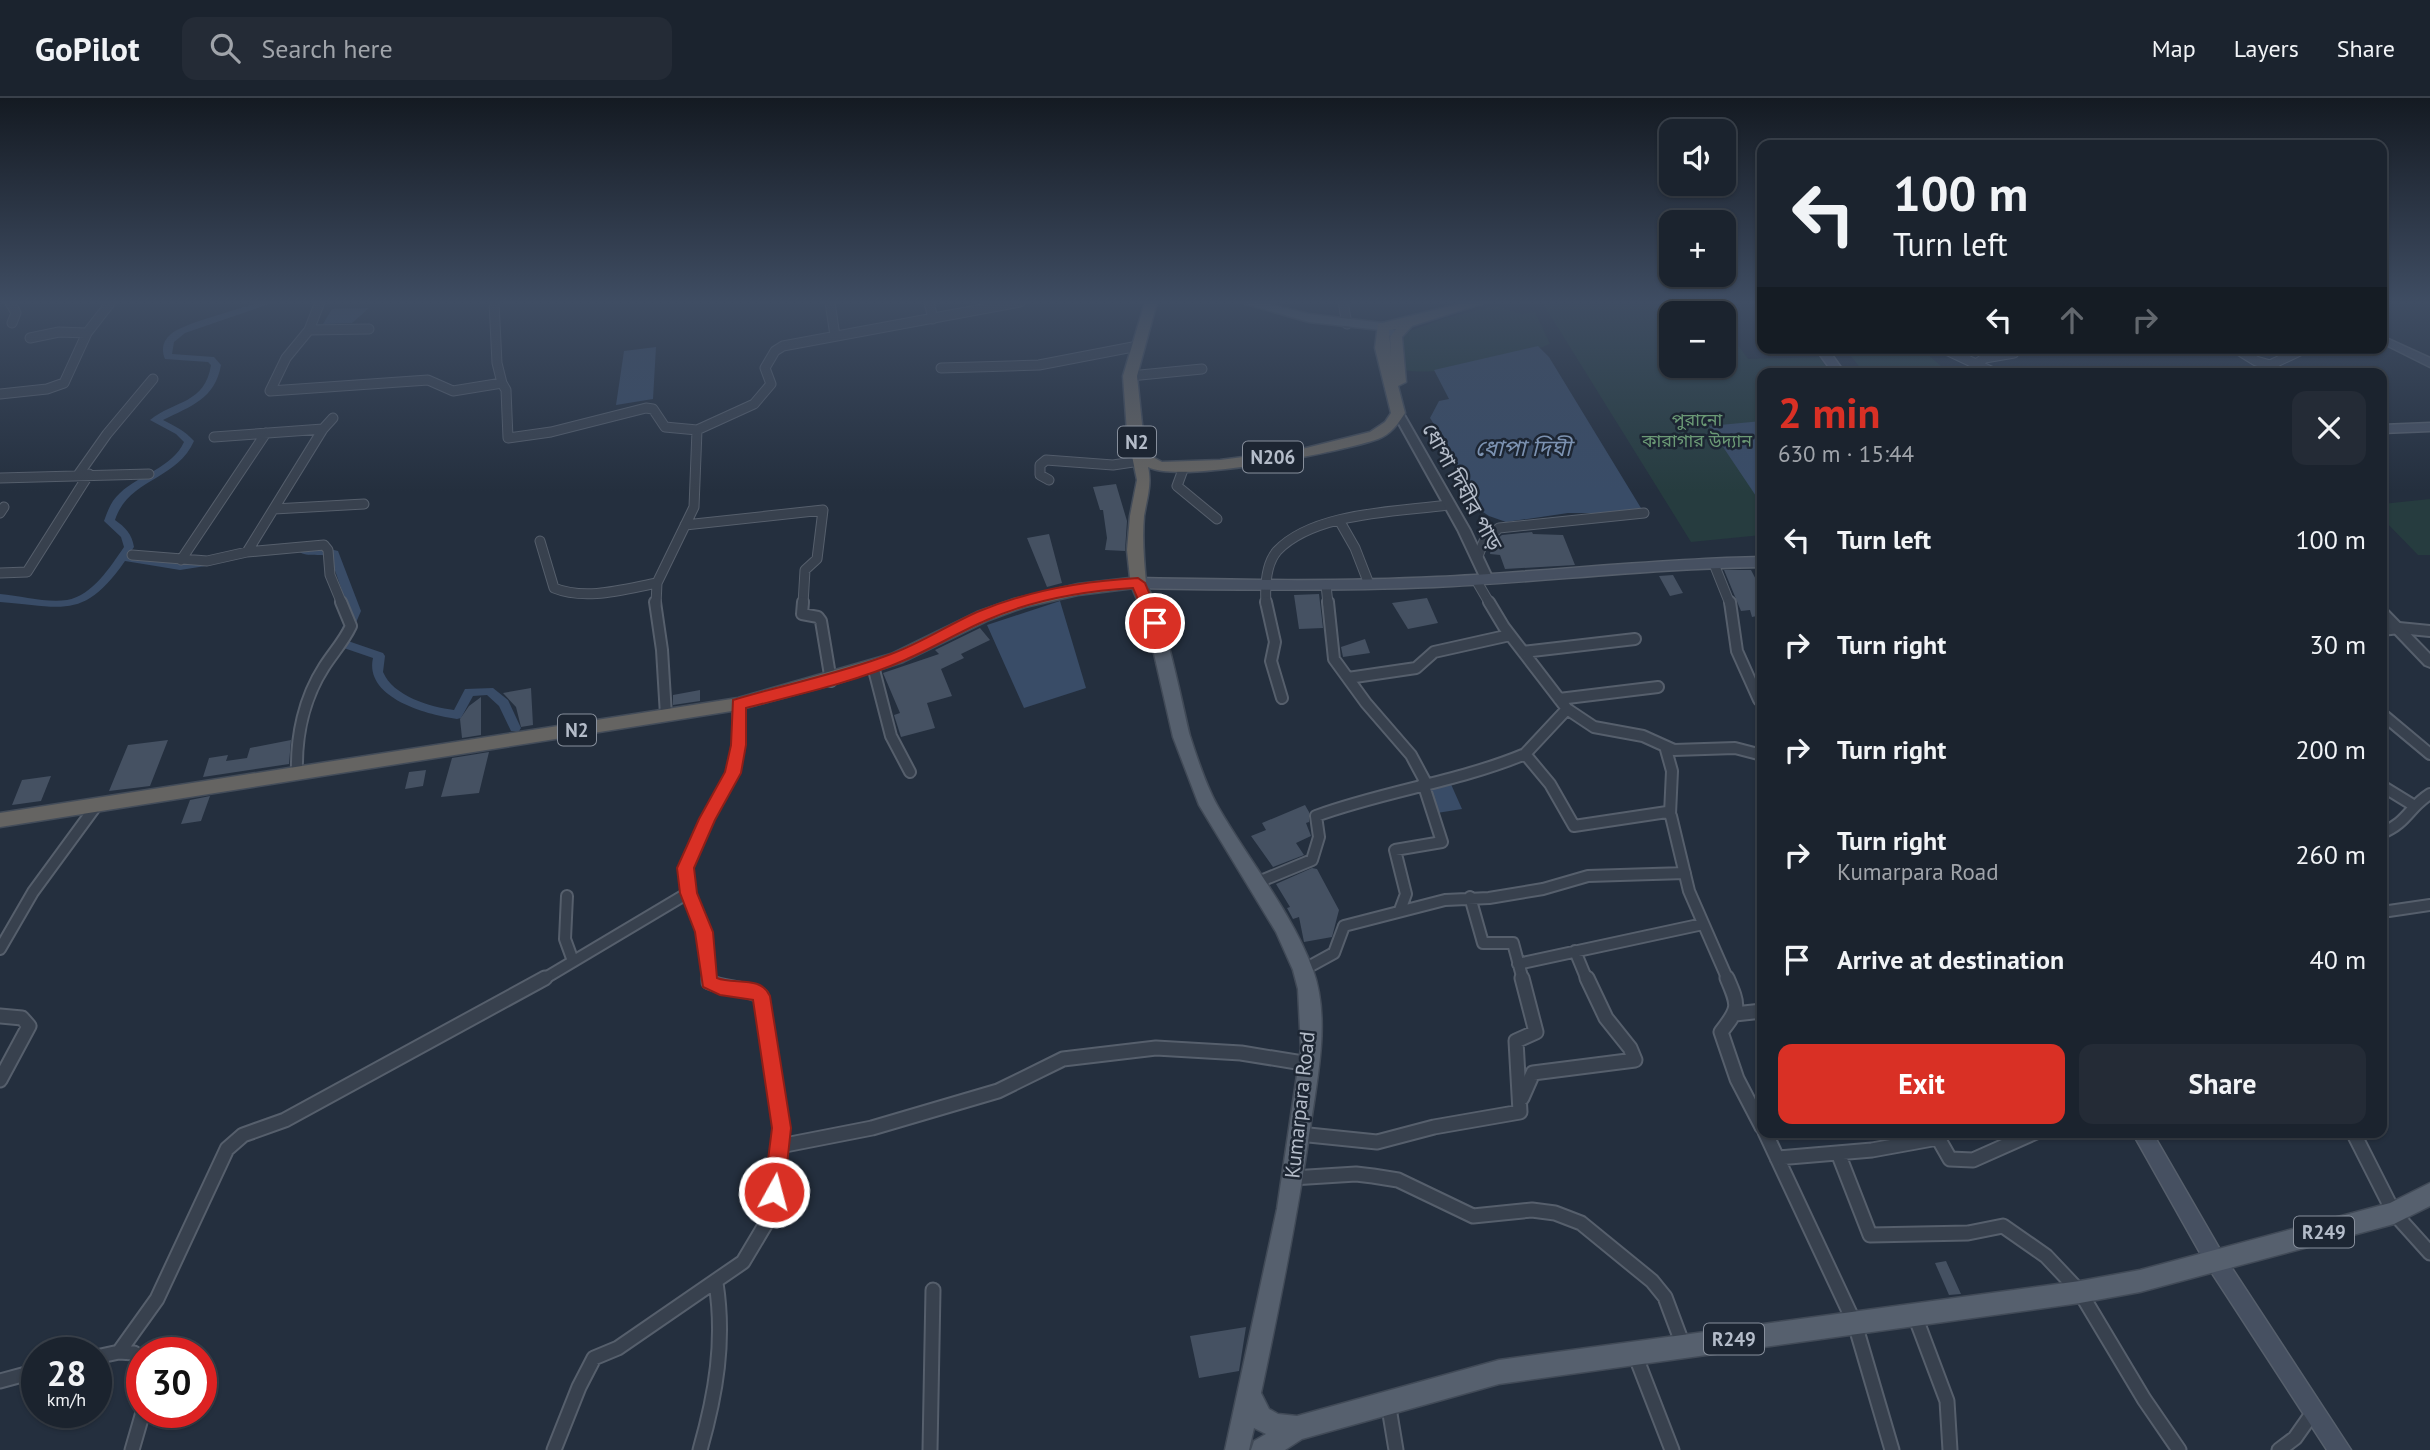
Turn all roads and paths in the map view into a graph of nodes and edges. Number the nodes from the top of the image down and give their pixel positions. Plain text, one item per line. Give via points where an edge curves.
1 (72, 365) edge
2 (283, 365) edge
3 (498, 365) edge
4 (767, 365) edge
5 (1036, 365) edge
6 (1133, 365) edge
7 (1386, 365) edge
8 (1397, 365) edge
9 (940, 368) dead end
10 (1202, 369) dead end
11 (1130, 376) junction
12 (153, 379) dead end
13 (502, 383) junction
14 (0, 394) edge
15 (1397, 406) junction
16 (332, 418) dead end
17 (2430, 427) edge
18 (323, 429) junction
19 (2387, 429) edge
20 (697, 430) junction
21 (266, 433) junction
22 (214, 437) dead end
23 (1140, 458) junction
24 (1160, 467) junction
25 (1184, 467) junction
26 (89, 474) junction
27 (149, 474) dead end
28 (78, 475) junction
29 (0, 478) edge
30 (1049, 480) dead end
31 (1144, 480) junction
32 (364, 504) dead end
33 (1448, 505) junction
34 (274, 509) junction
35 (1644, 513) dead end
36 (1217, 519) dead end
37 (1339, 520) junction
38 (685, 525) junction
39 (540, 541) dead end
40 (247, 552) junction
41 (132, 555) dead end
42 (1478, 556) junction
43 (181, 559) junction
44 (1757, 562) edge
45 (1714, 564) junction
46 (0, 573) edge
47 (1481, 580) junction
48 (657, 583) junction
49 (1138, 583) junction
50 (1265, 584) junction
51 (1369, 584) junction
52 (1326, 585) junction
53 (2387, 617) edge
54 (2399, 628) junction
55 (2387, 629) edge
56 (2430, 631) edge
57 (1510, 635) junction
58 (1635, 639) dead end
59 (1523, 652) junction
60 (2430, 662) edge
61 (873, 666) junction
62 (1348, 678) junction
63 (831, 681) junction
64 (1658, 687) dead end
65 (1757, 696) edge
66 (1282, 698) dead end
67 (1559, 699) junction
68 (738, 704) junction
69 (1567, 709) junction
70 (666, 715) junction
71 (2387, 718) edge
72 (1665, 746) junction
73 (1525, 754) junction
74 (1757, 754) edge
75 (2430, 754) edge
76 (297, 772) junction
77 (911, 772) dead end
78 (1424, 783) junction
79 (2387, 790) edge
80 (2430, 794) edge
81 (2413, 805) junction
82 (96, 806) junction
83 (1670, 814) junction
84 (0, 820) edge
85 (2387, 831) edge
86 (1685, 873) junction
87 (1256, 883) junction
88 (688, 893) junction
89 (567, 897) dead end
90 (1470, 897) junction
91 (2430, 905) edge
92 (1400, 910) junction
93 (2387, 911) edge
94 (1703, 924) junction
95 (0, 949) edge
96 (1575, 951) junction
97 (573, 961) junction
98 (1518, 964) junction
99 (1303, 970) junction
100 (1757, 1012) edge
101 (1735, 1014) junction
102 (0, 1017) edge
103 (1309, 1064) junction
104 (0, 1080) edge
105 (1522, 1100) junction
106 (1757, 1117) edge
107 (1299, 1134) junction
108 (1768, 1138) edge
109 (1938, 1138) edge
110 (1938, 1138) edge
111 (2018, 1138) edge
112 (2144, 1138) edge
113 (2356, 1138) edge
114 (780, 1146) junction
115 (1838, 1153) junction
116 (1777, 1158) junction
117 (1293, 1178) junction
118 (2430, 1194) edge
119 (2394, 1213) junction
120 (2430, 1253) edge
121 (2215, 1260) junction
122 (716, 1283) junction
123 (933, 1290) dead end
124 (2080, 1292) junction
125 (1915, 1316) junction
126 (1855, 1324) junction
127 (1683, 1345) junction
128 (118, 1352) junction
129 (126, 1352) edge
130 (1634, 1352) junction
131 (112, 1353) edge
132 (21, 1375) edge
133 (0, 1381) edge
134 (1249, 1394) junction
135 (1388, 1402) junction
136 (2314, 1410) junction
137 (138, 1428) edge
138 (1297, 1428) junction
139 (132, 1450) edge
140 (554, 1450) edge
141 (700, 1450) edge
142 (930, 1450) edge
143 (1237, 1450) edge
144 (1263, 1450) edge
145 (1396, 1450) edge
146 (1672, 1450) edge
147 (1892, 1450) edge
148 (1950, 1450) edge
149 (2179, 1450) edge
150 (2279, 1450) edge
151 (2340, 1450) edge

1 - 14 street via 64,383
2 - 13 street via 270,391 428,380 453,391
3 - 13 street
4 - 20 street via 771,384 756,402
5 - 9 street
6 - 11 highway, N2
7 - 15 highway, ধোপা দিঘীর পাড়
8 - 15 highway
10 - 11 street
11 - 23 highway, N2
12 - 28 street
13 - 20 street via 508,438 646,408 653,409 665,427
15 - 25 highway, N206 via 1390,425 1356,441 1298,454
15 - 33 street, ধোপা দিঘীর পাড়
16 - 18 street
17 - 19 main road
18 - 21 street
18 - 34 street
20 - 38 street via 694,508
21 - 22 street
21 - 43 street
23 - 24 highway, N206
23 - 30 street via 1113,466 1046,460 1040,465 1040,475
23 - 31 highway, N2
24 - 25 highway, N206
24 - 31 highway
25 - 36 street via 1177,486
26 - 27 street
26 - 28 street
26 - 46 street via 27,572
28 - 29 street
31 - 49 highway, N2 via 1136,527
32 - 34 street
33 - 37 street
33 - 42 street, ধোপা দিঘীর পাড়
34 - 40 street
35 - 42 street via 1499,528 1484,541
37 - 50 street via 1303,531 1282,545
37 - 51 street
38 - 48 street
38 - 63 street via 823,510 817,559 806,570 802,614 821,621
39 - 48 street via 554,588 560,592
40 - 43 street via 207,561
40 - 76 street via 324,545 330,575 351,626 313,689 299,736
41 - 43 street
42 - 47 street, ধোপা দিঘীর পাড়
44 - 45 main road
45 - 47 main road
45 - 65 street via 1730,601 1737,651
47 - 51 main road
47 - 57 street
48 - 70 street
49 - 50 main road
49 - 61 highway, N2 via 1099,585 1022,602
49 - 87 main road, Kumarpara Road via 1155,623 1182,737 1208,805
50 - 52 main road
50 - 66 street via 1276,642 1271,661
51 - 52 main road
52 - 62 street via 1334,659
53 - 54 street
54 - 55 street
54 - 56 street
54 - 60 street
57 - 59 street
57 - 62 street via 1434,652 1416,667
58 - 59 street
59 - 67 street
61 - 63 highway, N2
61 - 77 street via 895,746
62 - 78 street via 1410,755
63 - 68 highway, N2
64 - 67 street
67 - 69 street
68 - 70 highway, N2
68 - 88 street via 739,745 733,773 686,868
69 - 72 street via 1594,727
69 - 73 street
70 - 76 highway, N2
71 - 75 street
72 - 74 street via 1674,750 1735,748
72 - 83 street via 1674,774
73 - 78 street via 1489,769
73 - 83 street via 1550,784 1574,826
76 - 82 highway, N2
78 - 87 street via 1315,816 1319,837 1312,860
78 - 92 street via 1441,842 1395,850 1406,894
79 - 81 street
80 - 81 street
81 - 85 street via 2399,826
82 - 84 highway, N2
82 - 95 street via 33,892
83 - 86 street
86 - 90 street via 1588,876 1543,889
86 - 94 street
87 - 99 main road, Kumarpara Road
88 - 97 street
88 - 114 street via 704,932 709,982 761,996
89 - 97 street via 565,939
90 - 92 street
90 - 98 street via 1483,943 1511,942
91 - 93 street
92 - 99 street via 1344,926 1334,953
94 - 96 street
94 - 101 street via 1738,1003
96 - 98 street
96 - 105 street via 1595,997 1635,1060 1533,1073
97 - 128 street via 285,1120 243,1135 227,1149 157,1299
98 - 105 street via 1536,1032 1516,1041
99 - 103 main road, Kumarpara Road via 1308,989
100 - 101 street
101 - 106 street via 1721,1032 1737,1079
102 - 104 street via 22,1018 29,1026
103 - 107 main road, Kumarpara Road
103 - 114 street via 1241,1053 1156,1048 1063,1059 998,1091 872,1128
105 - 107 street via 1521,1112 1377,1142
107 - 117 main road, Kumarpara Road
108 - 116 street
109 - 111 street via 1950,1159 1968,1160 1983,1158
110 - 115 street
112 - 121 main road
113 - 119 street
114 - 122 street via 771,1215 743,1262
115 - 116 street
115 - 124 street via 1870,1235 1961,1233 2003,1226 2046,1256
116 - 126 street
117 - 127 street via 1373,1176 1398,1180 1473,1216 1532,1210 1581,1223 1652,1281 1665,1297
117 - 134 main road, Kumarpara Road
118 - 119 main road, R249
119 - 120 street
119 - 121 main road, R249
121 - 124 main road, R249
121 - 136 main road
122 - 140 street via 618,1348 594,1358
122 - 141 street via 722,1354
123 - 142 street
124 - 125 main road, R249
124 - 149 street
125 - 126 main road, R249
125 - 148 street via 1947,1401
126 - 127 main road, R249
126 - 147 street
127 - 130 main road, R249
128 - 129 street
128 - 131 street
130 - 135 main road, R249 via 1499,1372
130 - 146 street
132 - 133 street
134 - 138 main road via 1260,1418
134 - 143 main road, Kumarpara Road
135 - 138 main road, R249
135 - 145 street
136 - 150 street via 2303,1429
136 - 151 main road
137 - 139 street
138 - 144 main road, R249

